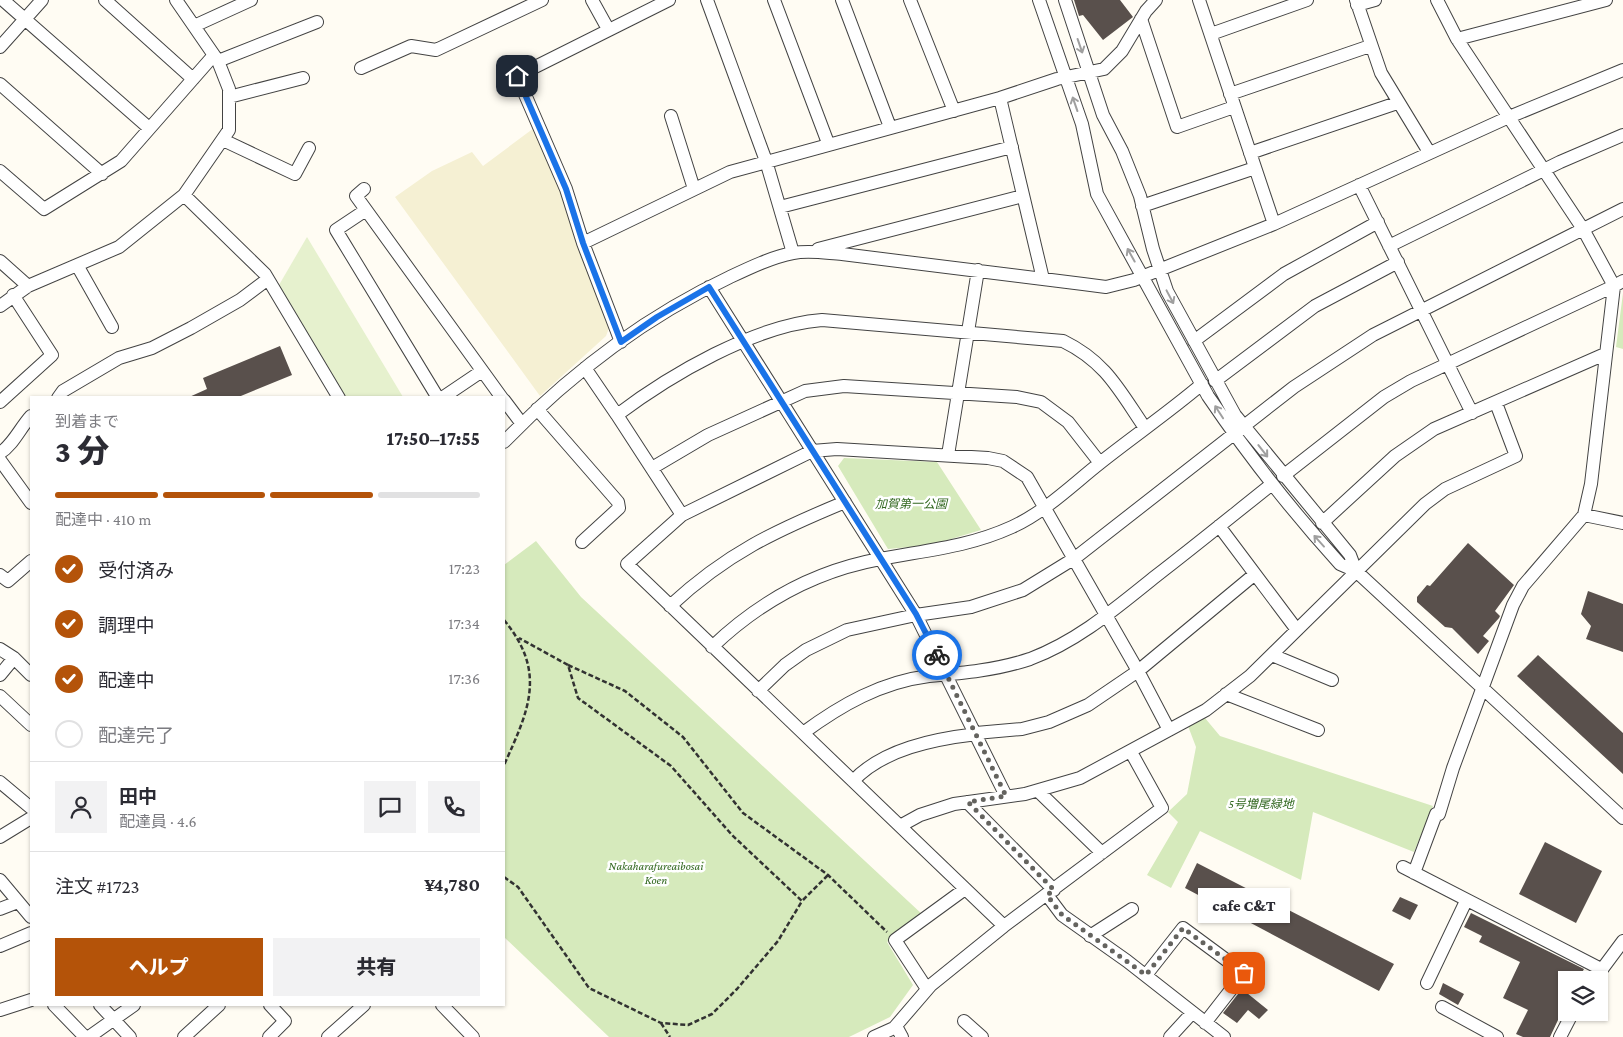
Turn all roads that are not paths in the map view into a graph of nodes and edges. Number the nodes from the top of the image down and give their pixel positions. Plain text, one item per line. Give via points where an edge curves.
1 (4, 0) edge
2 (42, 0) edge
3 (105, 0) edge
4 (176, 0) edge
5 (252, 0) edge
6 (542, 0) edge
7 (592, 0) edge
8 (669, 0) edge
9 (707, 0) edge
10 (774, 0) edge
11 (842, 0) edge
12 (910, 0) edge
13 (1040, 0) edge
14 (1065, 0) edge
15 (1139, 0) edge
16 (1156, 0) edge
17 (1199, 0) edge
18 (1307, 0) edge
19 (1375, 0) edge
20 (1436, 0) edge
21 (1606, 0) edge
22 (1357, 2) edge
23 (1142, 17) junction
24 (25, 19) junction
25 (317, 22) dead end
26 (194, 26) junction
27 (608, 29) junction
28 (1211, 34) junction
29 (1457, 39) junction
30 (1370, 46) junction
31 (0, 47) edge
32 (216, 58) junction
33 (361, 68) dead end
34 (1623, 70) edge
35 (1089, 72) junction
36 (1066, 77) junction
37 (303, 78) dead end
38 (193, 79) junction
39 (0, 84) edge
40 (1230, 94) junction
41 (229, 97) junction
42 (1000, 98) junction
43 (1397, 103) junction
44 (1234, 107) junction
45 (954, 110) junction
46 (672, 116) dead end
47 (1509, 117) junction
48 (890, 127) junction
49 (150, 128) junction
50 (1623, 135) edge
51 (223, 140) junction
52 (828, 143) junction
53 (1012, 147) junction
54 (309, 148) dead end
55 (1429, 152) junction
56 (1250, 153) junction
57 (766, 161) junction
58 (1255, 168) junction
59 (1544, 169) junction
60 (0, 171) edge
61 (102, 174) junction
62 (1359, 185) junction
63 (364, 189) dead end
64 (694, 189) junction
65 (184, 195) junction
66 (1023, 196) junction
67 (1142, 206) junction
68 (780, 207) junction
69 (1623, 209) edge
70 (366, 210) junction
71 (1378, 222) junction
72 (1274, 224) junction
73 (1583, 228) junction
74 (583, 243) junction
75 (1389, 246) junction
76 (808, 252) junction
77 (794, 253) junction
78 (0, 261) edge
79 (1398, 262) junction
80 (77, 265) junction
81 (1160, 268) junction
82 (978, 270) junction
83 (1142, 276) junction
84 (268, 279) junction
85 (1043, 279) junction
86 (1618, 283) edge
87 (28, 286) junction
88 (709, 287) junction
89 (13, 296) junction
90 (0, 306) edge
91 (1421, 310) junction
92 (112, 328) dead end
93 (969, 331) junction
94 (1194, 340) junction
95 (621, 342) junction
96 (744, 342) junction
97 (1605, 354) junction
98 (1449, 363) junction
99 (585, 368) junction
100 (482, 371) junction
101 (1215, 381) junction
102 (1202, 384) junction
103 (957, 394) junction
104 (59, 396) edge
105 (339, 396) edge
106 (437, 396) edge
107 (445, 396) edge
108 (501, 396) edge
109 (782, 400) junction
110 (0, 402) edge
111 (505, 402) edge
112 (1496, 402) junction
113 (538, 409) junction
114 (1472, 413) junction
115 (617, 415) junction
116 (30, 417) edge
117 (522, 424) junction
118 (1146, 428) junction
119 (1240, 431) junction
120 (505, 441) edge
121 (812, 451) junction
122 (0, 454) edge
123 (948, 455) junction
124 (0, 460) edge
125 (1100, 463) junction
126 (652, 468) junction
127 (1283, 476) junction
128 (1272, 484) junction
129 (30, 502) edge
130 (845, 502) junction
131 (1046, 507) junction
132 (682, 514) junction
133 (1584, 515) junction
134 (1623, 522) edge
135 (1322, 523) junction
136 (1219, 526) junction
137 (582, 542) dead end
138 (1075, 558) junction
139 (881, 559) junction
140 (30, 561) edge
141 (1356, 571) junction
142 (1255, 574) junction
143 (0, 575) edge
144 (670, 606) junction
145 (916, 614) junction
146 (1106, 616) junction
147 (1297, 630) junction
148 (712, 647) junction
149 (0, 648) edge
150 (1272, 655) junction
151 (14, 658) junction
152 (1138, 671) junction
153 (30, 674) edge
154 (0, 675) edge
155 (948, 676) junction
156 (1332, 680) dead end
157 (1482, 687) junction
158 (758, 691) junction
159 (1226, 694) junction
160 (0, 696) edge
161 (30, 724) edge
162 (1169, 730) junction
163 (1318, 730) dead end
164 (803, 733) junction
165 (977, 734) junction
166 (1131, 752) junction
167 (853, 781) junction
168 (0, 782) edge
169 (1038, 791) junction
170 (1006, 796) junction
171 (968, 802) junction
172 (30, 807) edge
173 (1623, 818) edge
174 (30, 819) edge
175 (900, 826) junction
176 (0, 837) edge
177 (1102, 853) junction
178 (0, 880) edge
179 (965, 888) junction
180 (1051, 892) junction
181 (1466, 901) junction
182 (18, 902) junction
183 (0, 909) edge
184 (1132, 909) dead end
185 (30, 916) edge
186 (1004, 926) junction
187 (30, 933) edge
188 (1090, 936) junction
189 (1623, 941) edge
190 (0, 946) edge
191 (1591, 971) edge
192 (1601, 971) edge
193 (1146, 975) junction
194 (1427, 983) dead end
195 (927, 989) junction
196 (30, 1000) edge
197 (55, 1006) edge
198 (101, 1006) edge
199 (132, 1006) edge
200 (218, 1006) edge
201 (271, 1006) edge
202 (363, 1006) edge
203 (443, 1006) edge
204 (1442, 1007) dead end
205 (0, 1010) edge
206 (1192, 1013) junction
207 (113, 1019) junction
208 (964, 1021) dead end
209 (1568, 1021) edge
210 (1206, 1023) junction
211 (899, 1032) edge
212 (87, 1037) edge
213 (130, 1037) edge
214 (184, 1037) edge
215 (269, 1037) edge
216 (328, 1037) edge
217 (472, 1037) edge
218 (874, 1037) edge
219 (982, 1037) edge
220 (1170, 1037) edge
221 (1224, 1037) edge
222 (1498, 1037) edge
223 (1560, 1037) edge

1 - 24 street
2 - 24 street
3 - 38 street
4 - 26 street
5 - 26 street
6 - 33 street via 436,50 411,46
7 - 27 street
8 - 27 street
9 - 57 street
10 - 52 street
11 - 48 street
12 - 45 street
13 - 36 street
14 -> 35 street
15 - 23 street
16 - 23 street
17 - 28 street
18 - 28 street
19 - 22 street
20 - 29 street
21 - 29 street
22 - 30 street
23 - 35 street via 1122,51 1104,69
23 - 44 street via 1177,127
24 - 31 street
24 - 49 street
25 - 32 street
26 - 32 street
27 - 74 street via 517,76 566,189
28 - 40 street
29 - 47 street
30 - 40 street
30 - 43 street
32 - 38 street
32 - 41 street via 229,89
34 - 47 street
35 - 36 street
35 - 67 street via 1103,115 1122,151
36 - 42 street
83 -> 36 street via 1097,194 1082,124
37 - 41 street
38 - 49 street
39 - 61 street
40 - 44 street
41 - 51 street via 229,130
42 - 45 street
42 - 53 street
43 - 55 street
43 - 56 street
44 - 56 street
45 - 48 street
46 - 64 street
47 - 55 street
47 - 59 street
48 - 52 street
49 - 61 street via 121,161
50 - 59 street
51 - 54 street via 295,174
51 - 65 street
52 - 57 street
53 - 66 street
53 - 68 street
55 - 62 street
56 - 58 street
57 - 64 street via 730,172
57 - 68 street
58 - 67 street
58 - 72 street
59 - 73 street
59 - 75 street
60 - 61 street via 44,209
62 - 71 street
62 - 72 street
63 - 70 street via 356,196
64 - 74 street
65 - 80 street via 118,247
65 - 84 street
66 - 76 street
66 - 85 street
67 - 81 street
68 - 77 street
69 - 73 street
70 - 100 street
70 - 106 street via 336,230
71 - 75 street
71 - 94 street via 1284,274
72 - 81 street
73 - 86 street
73 - 91 street
74 - 95 street
75 - 79 street
76 - 77 street
76 - 82 street
77 - 88 street via 749,268
78 - 87 street
79 - 91 street
79 - 101 street via 1315,306
80 - 87 street
80 - 92 street
81 - 83 street
81 -> 94 street via 1167,290
82 - 85 street
82 - 93 street
83 - 85 street via 1117,286
83 - 102 street
84 - 104 street via 240,300 191,328 152,348 119,358
84 - 105 street
86 - 97 street
86 - 98 street
87 - 89 street
88 - 95 street
88 - 96 street
89 - 90 street
89 - 110 street via 52,355
91 - 98 street
91 - 119 street via 1373,335 1294,387
93 - 96 street via 822,320 777,327
93 - 103 street
93 - 118 street via 1063,341 1085,352 1107,372
94 - 101 street
95 - 99 street
96 - 109 street
96 - 115 street via 675,375
97 - 112 street
97 - 133 street via 1591,484
98 - 114 street
98 - 127 street via 1384,397
99 - 113 street
99 - 115 street
100 - 107 street
100 - 108 street
101 - 119 street
102 - 118 street
119 -> 102 street
103 - 109 street via 844,386 805,391
103 - 123 street
103 - 125 street via 1017,396 1041,402 1068,422
109 - 121 street
109 - 126 street via 708,434
111 - 117 street
112 - 114 street
112 - 141 street via 1516,456 1445,489
113 - 117 street
113 - 137 street via 618,502 619,508
114 - 135 street via 1434,429 1395,456
115 - 126 street
116 - 122 street
117 - 120 street
118 - 125 street
119 -> 127 street
119 - 128 street
119 - 138 street
121 - 123 street via 837,449
121 - 130 street
121 - 132 street
123 - 131 street via 1003,461 1027,477
124 - 129 street
125 - 131 street
126 - 132 street
127 - 135 street
128 - 136 street
141 -> 128 street via 1340,564
130 - 139 street
130 - 144 street via 738,552 694,583
131 - 138 street
131 - 139 street via 1013,527 979,540 953,548
132 - 144 street via 627,564
133 - 134 street
133 - 157 street via 1523,586
135 - 141 street via 1350,555
136 - 142 street
136 - 146 street
138 - 145 street via 997,601 972,608
138 - 146 street
139 - 145 street
139 - 148 street via 803,582 748,614
140 - 143 street via 8,581
141 - 147 street
141 - 157 street
142 - 147 street
142 - 152 street
144 - 148 street
145 - 155 street
145 - 158 street via 866,625 828,638 784,665
146 - 152 street
146 - 155 street via 1084,633 1030,658
147 - 150 street
148 - 158 street
149 - 151 street
150 - 156 street
150 - 159 street
151 - 153 street
151 - 154 street
152 - 162 street
152 - 165 street via 1068,715 1022,729
155 - 164 street via 910,680 876,690 828,714
155 - 165 street
157 - 173 street
157 - 181 street via 1444,791 1439,814 1436,814 1408,870
158 - 164 street
159 - 162 street via 1206,710
159 - 163 street
160 - 161 street
162 - 166 street
164 - 167 street
165 - 167 street via 895,753
165 - 170 street
166 - 169 street via 1080,778
166 - 177 street via 1162,808
167 - 175 street
168 - 172 street
169 - 170 street
169 - 177 street
170 - 171 street
171 - 175 street via 920,815
171 - 180 street
174 - 176 street
175 - 179 street
177 - 180 street
178 - 182 street
179 - 186 street
179 - 195 street via 895,940
180 - 186 street
180 - 188 street via 1062,915
181 - 191 street
181 - 194 street
182 - 183 street
182 - 185 street
184 - 188 street
186 - 195 street
187 - 190 street
188 - 193 street
189 - 192 street
193 - 206 street
193 - 210 street via 1183,928 1244,973
195 - 211 street
196 - 205 street
197 - 212 street
198 - 207 street
199 - 207 street
200 - 214 street
201 - 215 street via 286,1022
202 - 216 street
203 - 217 street
204 - 222 street
206 - 210 street
206 - 220 street
207 - 212 street
207 - 213 street
208 - 219 street
209 - 223 street
210 - 221 street
211 - 218 street

